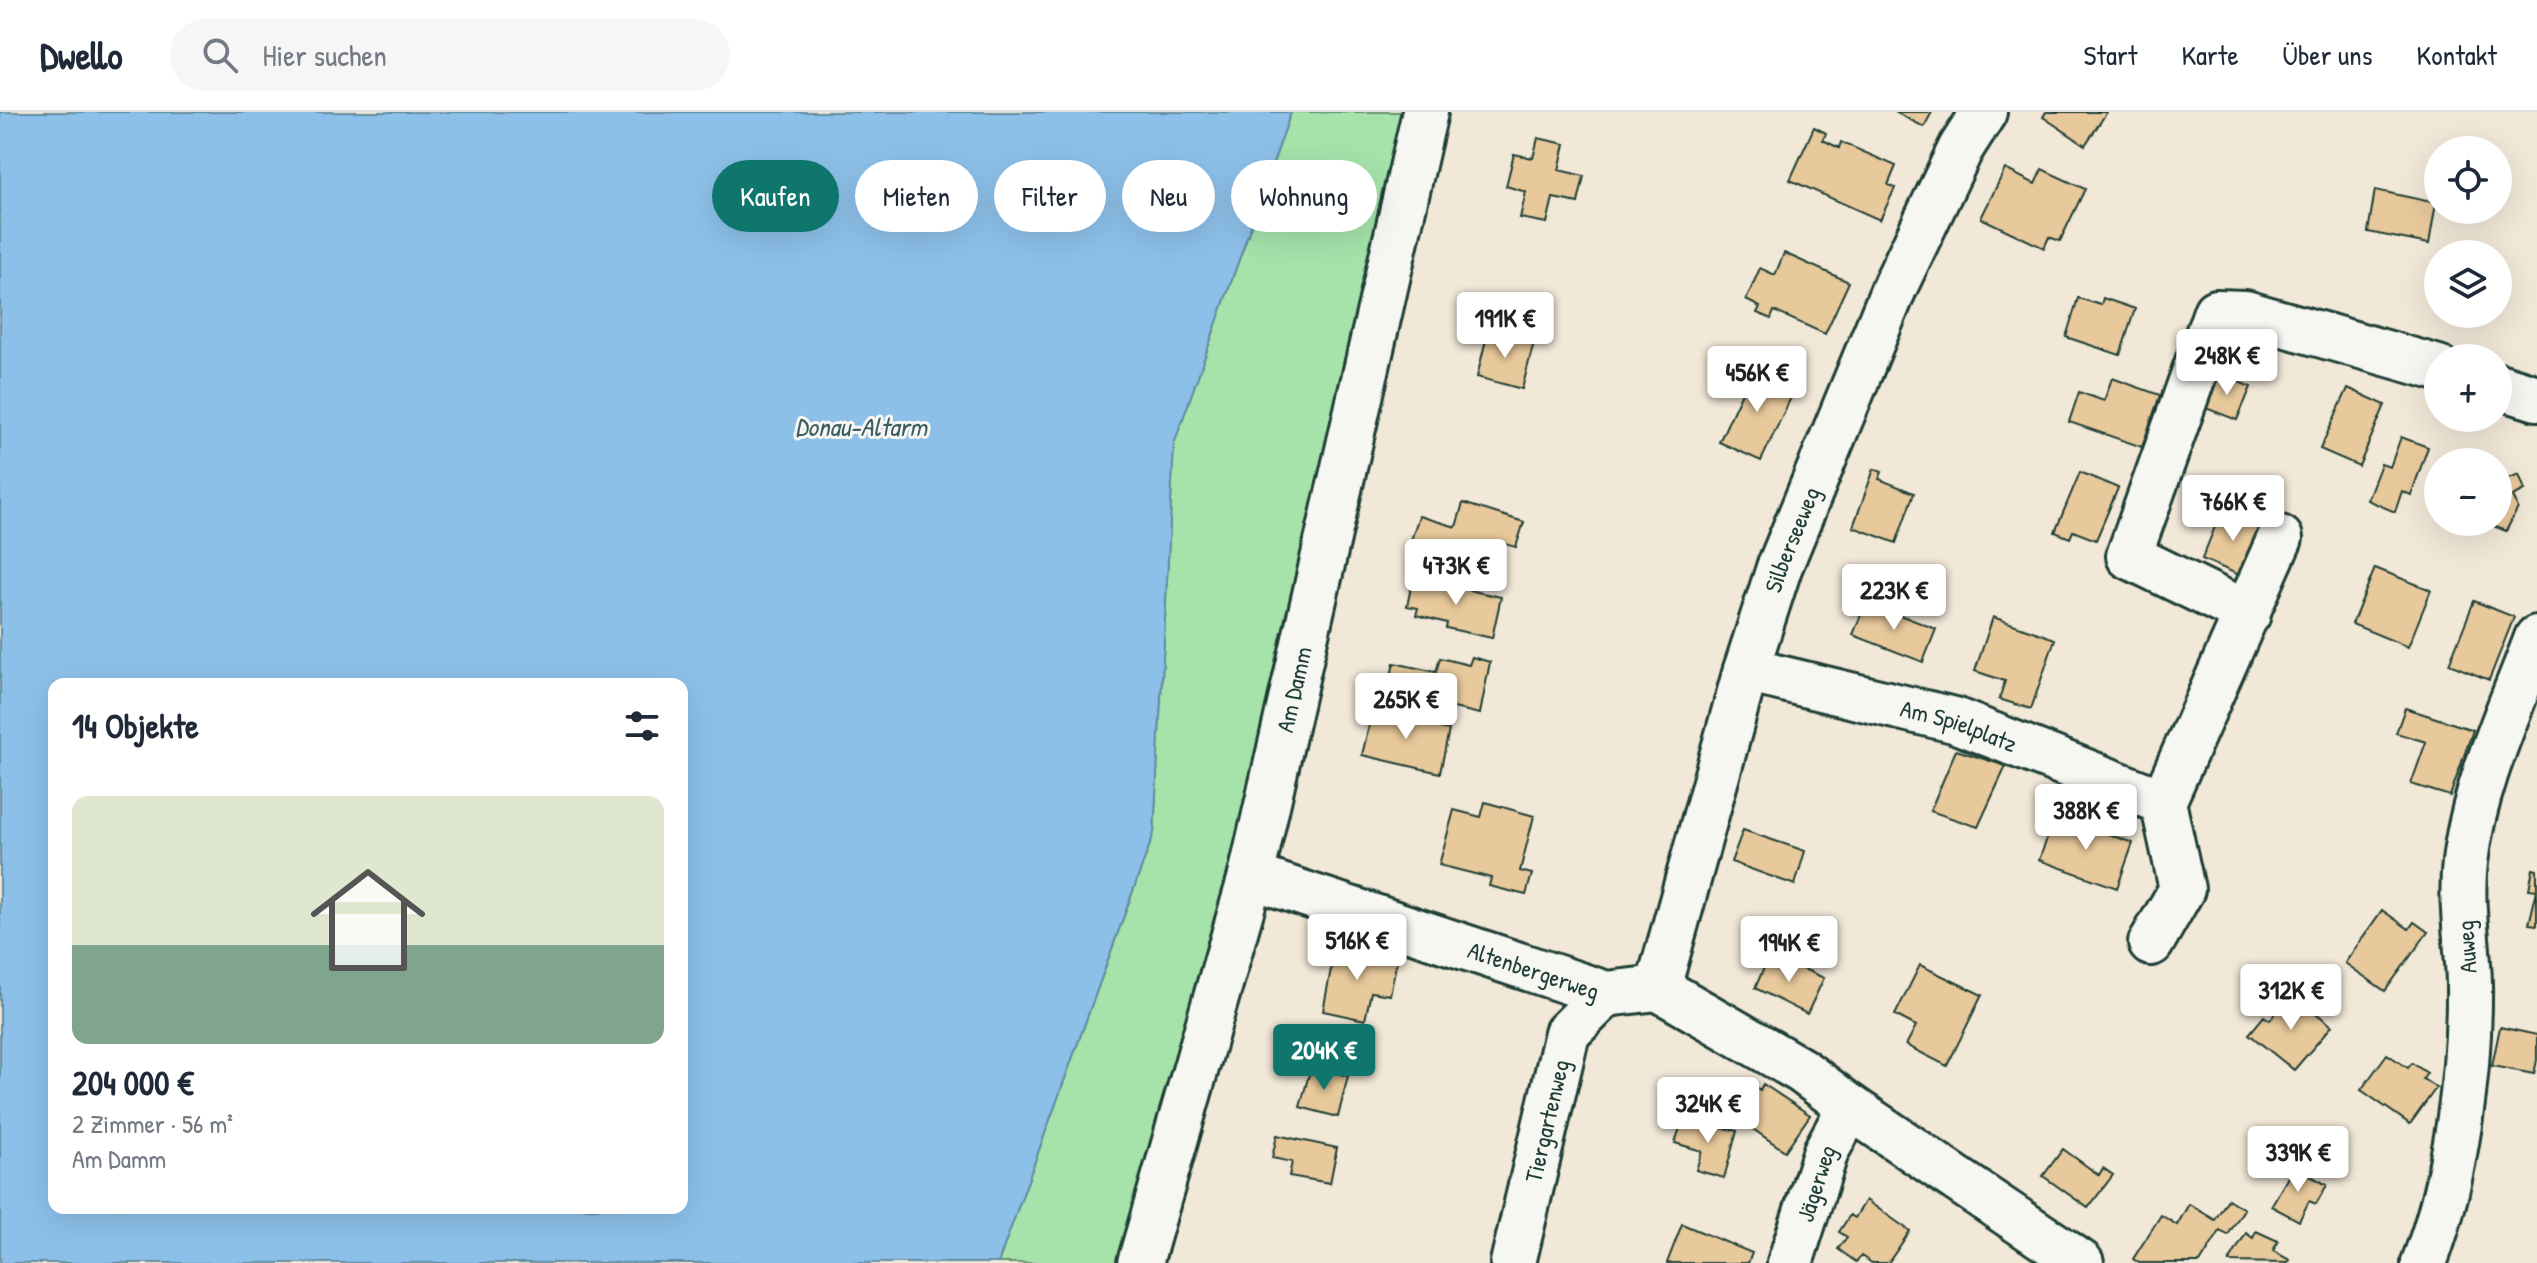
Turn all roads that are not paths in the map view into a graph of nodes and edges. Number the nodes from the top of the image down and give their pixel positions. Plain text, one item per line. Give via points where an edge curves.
1 (1425, 112) edge
2 (1984, 112) edge
3 (2424, 364) edge
4 (2512, 390) edge
5 (2537, 398) edge
6 (2280, 538) dead end
7 (2248, 614) junction
8 (2537, 638) edge
9 (1746, 670) junction
10 (2163, 802) junction
11 (1251, 876) junction
12 (2151, 943) dead end
13 (1658, 988) junction
14 (1606, 994) junction
15 (1850, 1107) junction
16 (1140, 1263) edge
17 (1513, 1263) edge
18 (1790, 1263) edge
19 (2081, 1263) edge
20 (2424, 1263) edge

1 - 11 street, Am Damm
2 - 9 street, Silberseeweg via 1961,148 1895,286 1779,568
3 - 7 street via 2245,313 2216,312 2129,556
4 - 5 street
6 - 7 street
7 - 10 street
8 - 20 street, Auweg via 2480,793 2466,857 2462,888 2469,983 2464,1094 2437,1230
9 - 10 street, Am Spielplatz via 1954,720
9 - 13 street, Silberseeweg
10 - 12 street via 2182,889
11 - 14 street, Altenbergerweg
11 - 16 street, Am Damm
13 - 14 street, Altenbergerweg
13 - 15 street via 1802,1071
14 - 17 street, Tiergartenweg via 1567,1033
15 - 18 street, Jägerweg via 1826,1151
15 - 19 street

